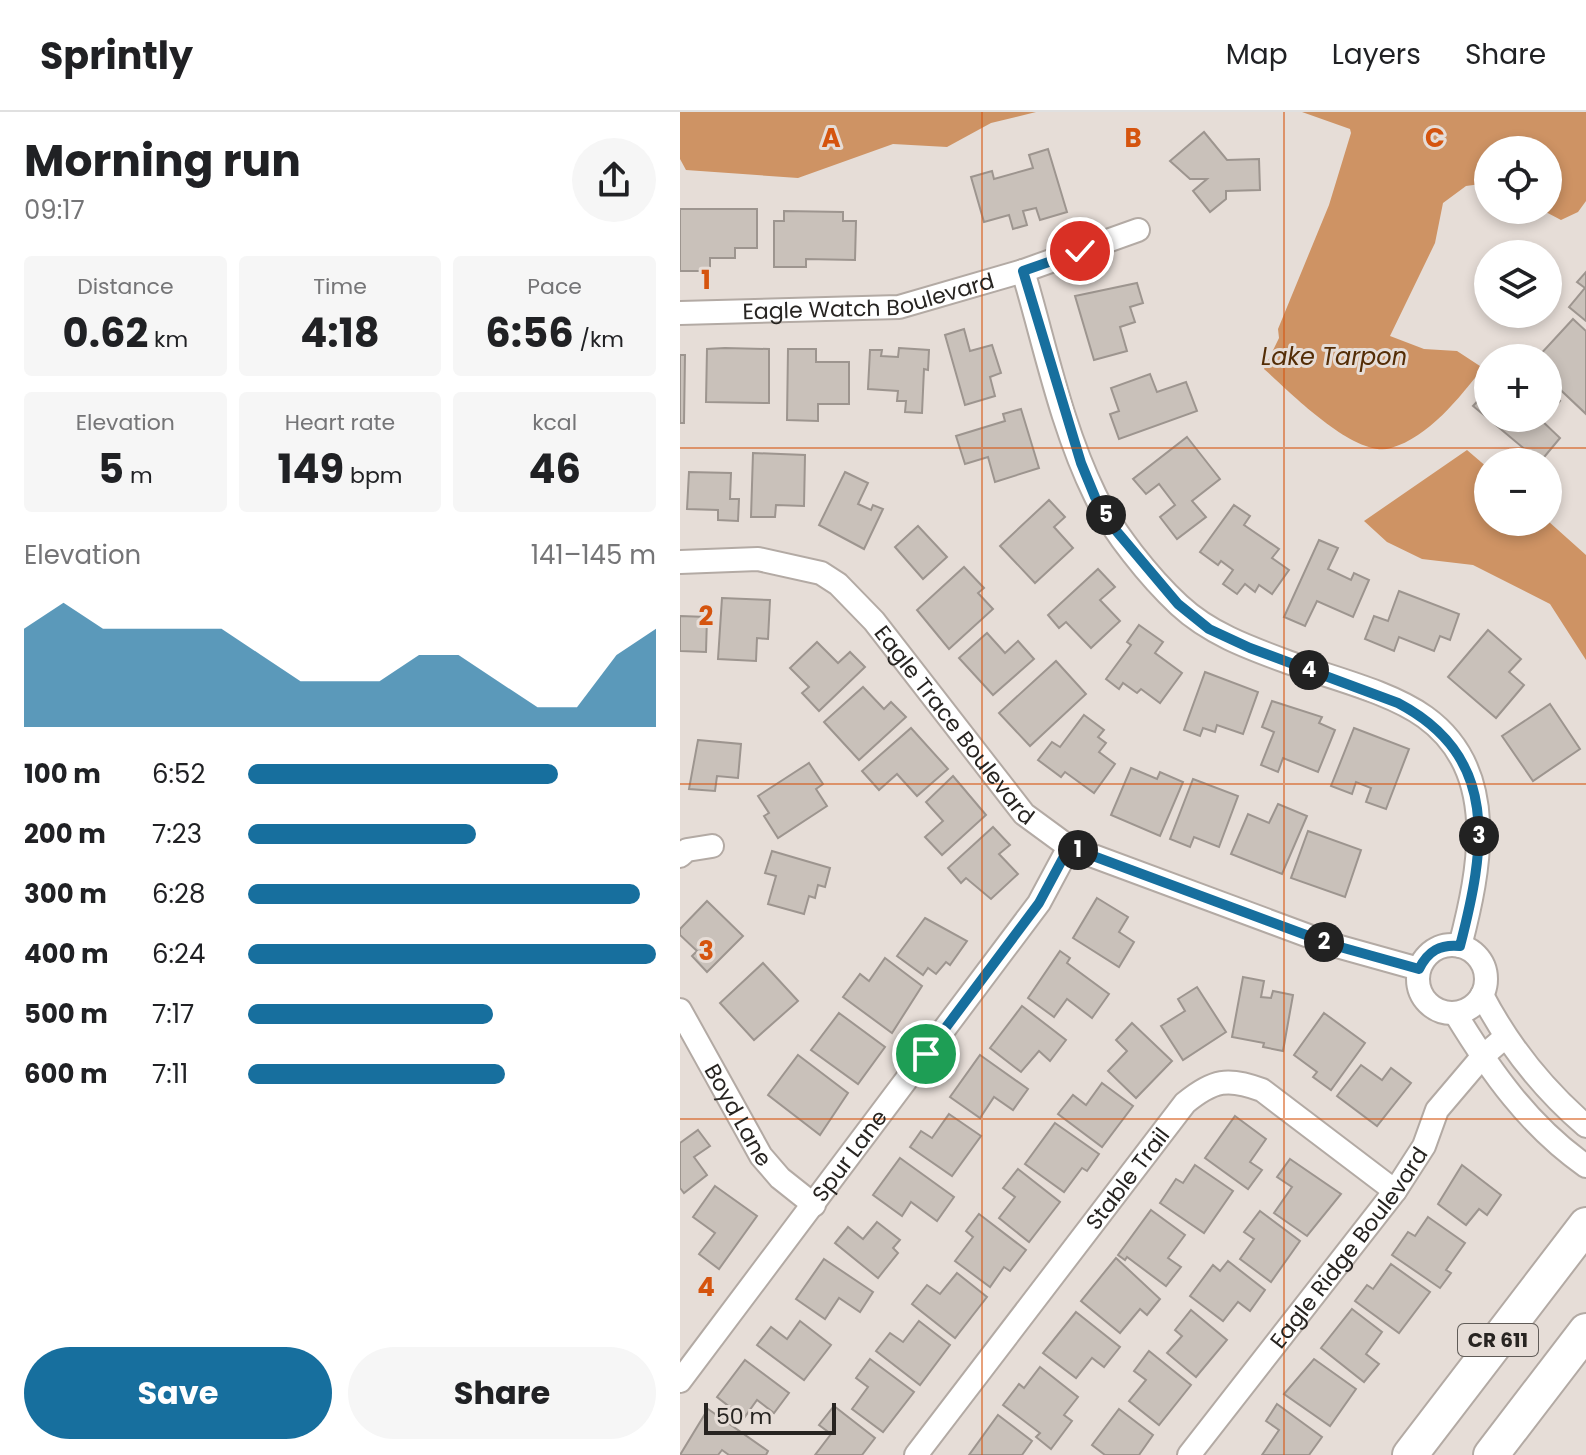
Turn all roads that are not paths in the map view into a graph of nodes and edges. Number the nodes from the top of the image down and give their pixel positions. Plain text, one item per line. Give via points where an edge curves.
1 (1138, 230) dead end
2 (1023, 271) junction
3 (680, 313) edge
4 (680, 562) edge
5 (712, 846) dead end
6 (1069, 847) junction
7 (680, 856) edge
8 (1460, 946) junction
9 (1419, 969) junction
10 (1482, 995) junction
11 (680, 1010) edge
12 (1455, 1013) junction
13 (1504, 1038) junction
14 (1482, 1057) junction
15 (1586, 1126) edge
16 (1586, 1166) edge
17 (1395, 1191) junction
18 (814, 1205) junction
19 (1586, 1225) edge
20 (1586, 1331) edge
21 (680, 1381) edge
22 (916, 1455) edge
23 (1189, 1455) edge
24 (1410, 1455) edge
25 (1491, 1455) edge

1 - 2 street
2 - 3 street, Eagle Watch Boulevard via 899,307
2 - 8 street, Eagle Watch Boulevard via 1095,497 1113,527 1178,604 1209,629 1250,648 1426,717 1453,745 1472,777 1479,814 1479,854
4 - 6 street, Eagle Trace Boulevard via 758,559 821,573 838,584 874,621 1024,814
5 - 7 street
6 - 9 street, Eagle Trace Boulevard via 1333,945
6 - 18 street, Spur Lane via 1039,903
8 - 9 street via 1431,952
8 - 10 street via 1483,965
9 - 12 street via 1426,1000
10 - 12 street
10 - 13 street
11 - 18 street, Boyd Lane via 761,1156
12 - 14 street
13 - 14 street, Eagle Ridge Boulevard
13 - 15 street via 1550,1095
14 - 16 street via 1525,1115
14 - 17 street, Eagle Ridge Boulevard via 1437,1110 1424,1146
17 - 22 street, Stable Trail via 1262,1090 1237,1081 1206,1086 1185,1103
17 - 23 street, Eagle Ridge Boulevard
18 - 21 street, Spur Lane
19 - 24 main road, CR 611
20 - 25 main road, CR 611

